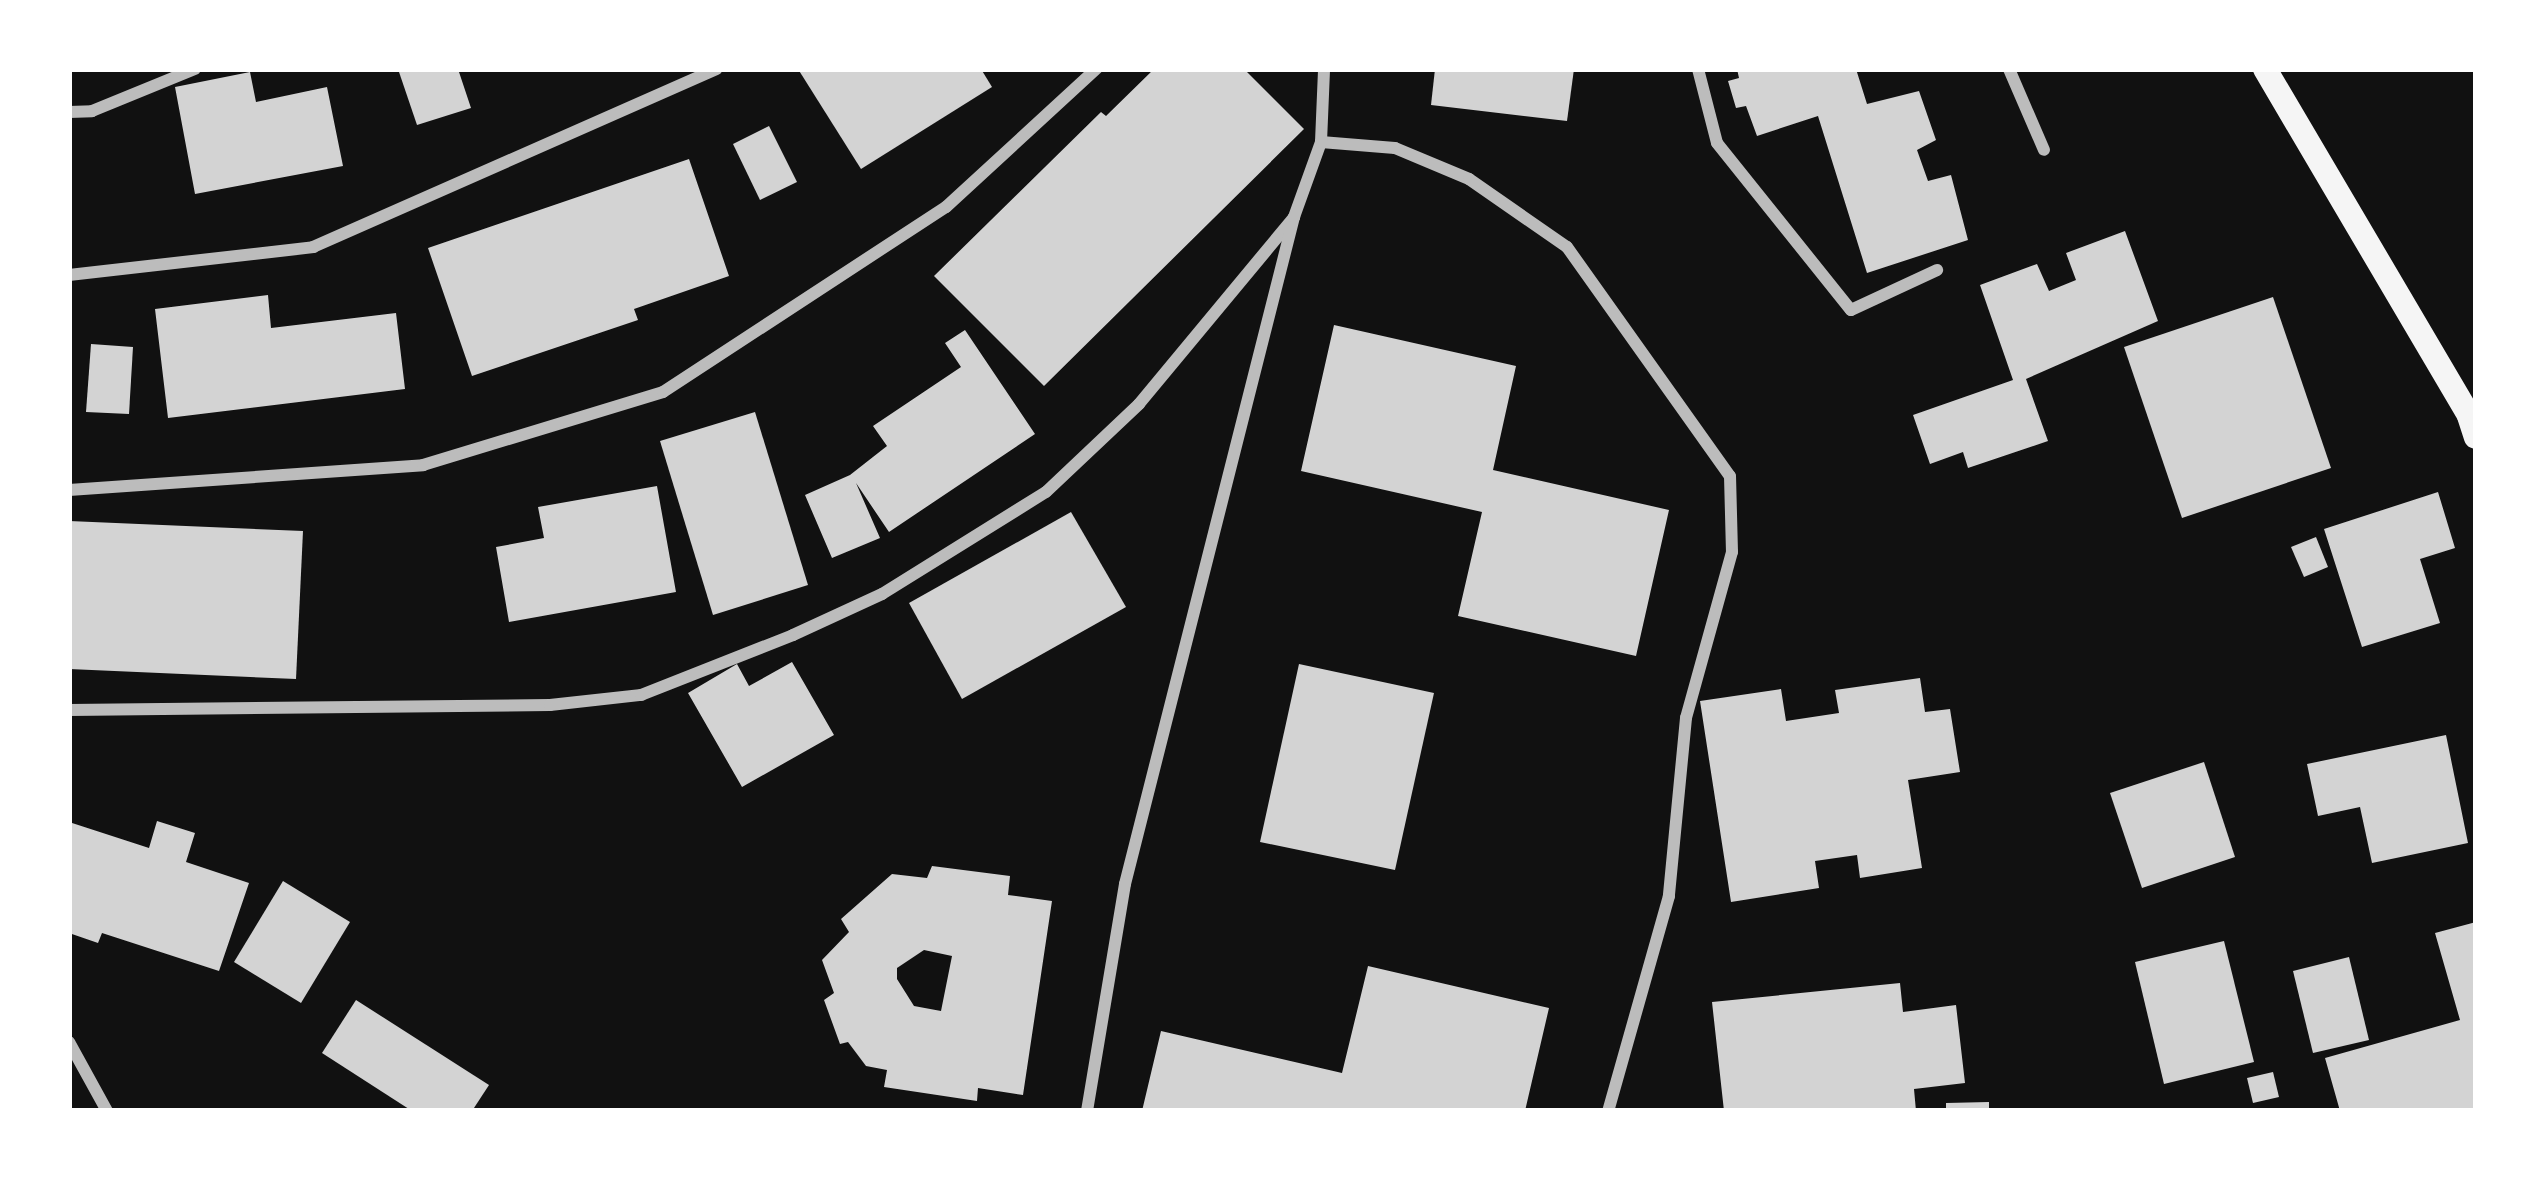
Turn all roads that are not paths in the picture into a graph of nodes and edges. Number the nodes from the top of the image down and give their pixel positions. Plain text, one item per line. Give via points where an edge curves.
1 (195, 69) edge
2 (716, 69) edge
3 (1096, 69) edge
4 (1324, 69) edge
5 (1698, 69) edge
6 (2009, 69) edge
7 (2265, 69) edge
8 (69, 112) edge
9 (1321, 142) junction
10 (2044, 150) dead end
11 (1294, 217) junction
12 (1937, 270) dead end
13 (69, 275) edge
14 (2476, 437) edge
15 (69, 490) edge
16 (69, 710) edge
17 (69, 1042) edge
18 (106, 1111) edge
19 (1088, 1111) edge
20 (1608, 1111) edge

1 - 8 street via 92,111
2 - 13 street via 313,247
3 - 15 street via 946,206 663,392 423,465
4 - 9 street
5 - 12 street via 1718,143 1851,310
6 - 10 street
7 - 14 main road
9 - 11 street
9 - 20 street via 1395,148 1469,179 1567,248 1730,476 1732,552 1687,718 1669,896
11 - 16 street via 1139,404 1046,492 882,594 793,635 641,694 550,705
11 - 19 street via 1125,884
17 - 18 street

